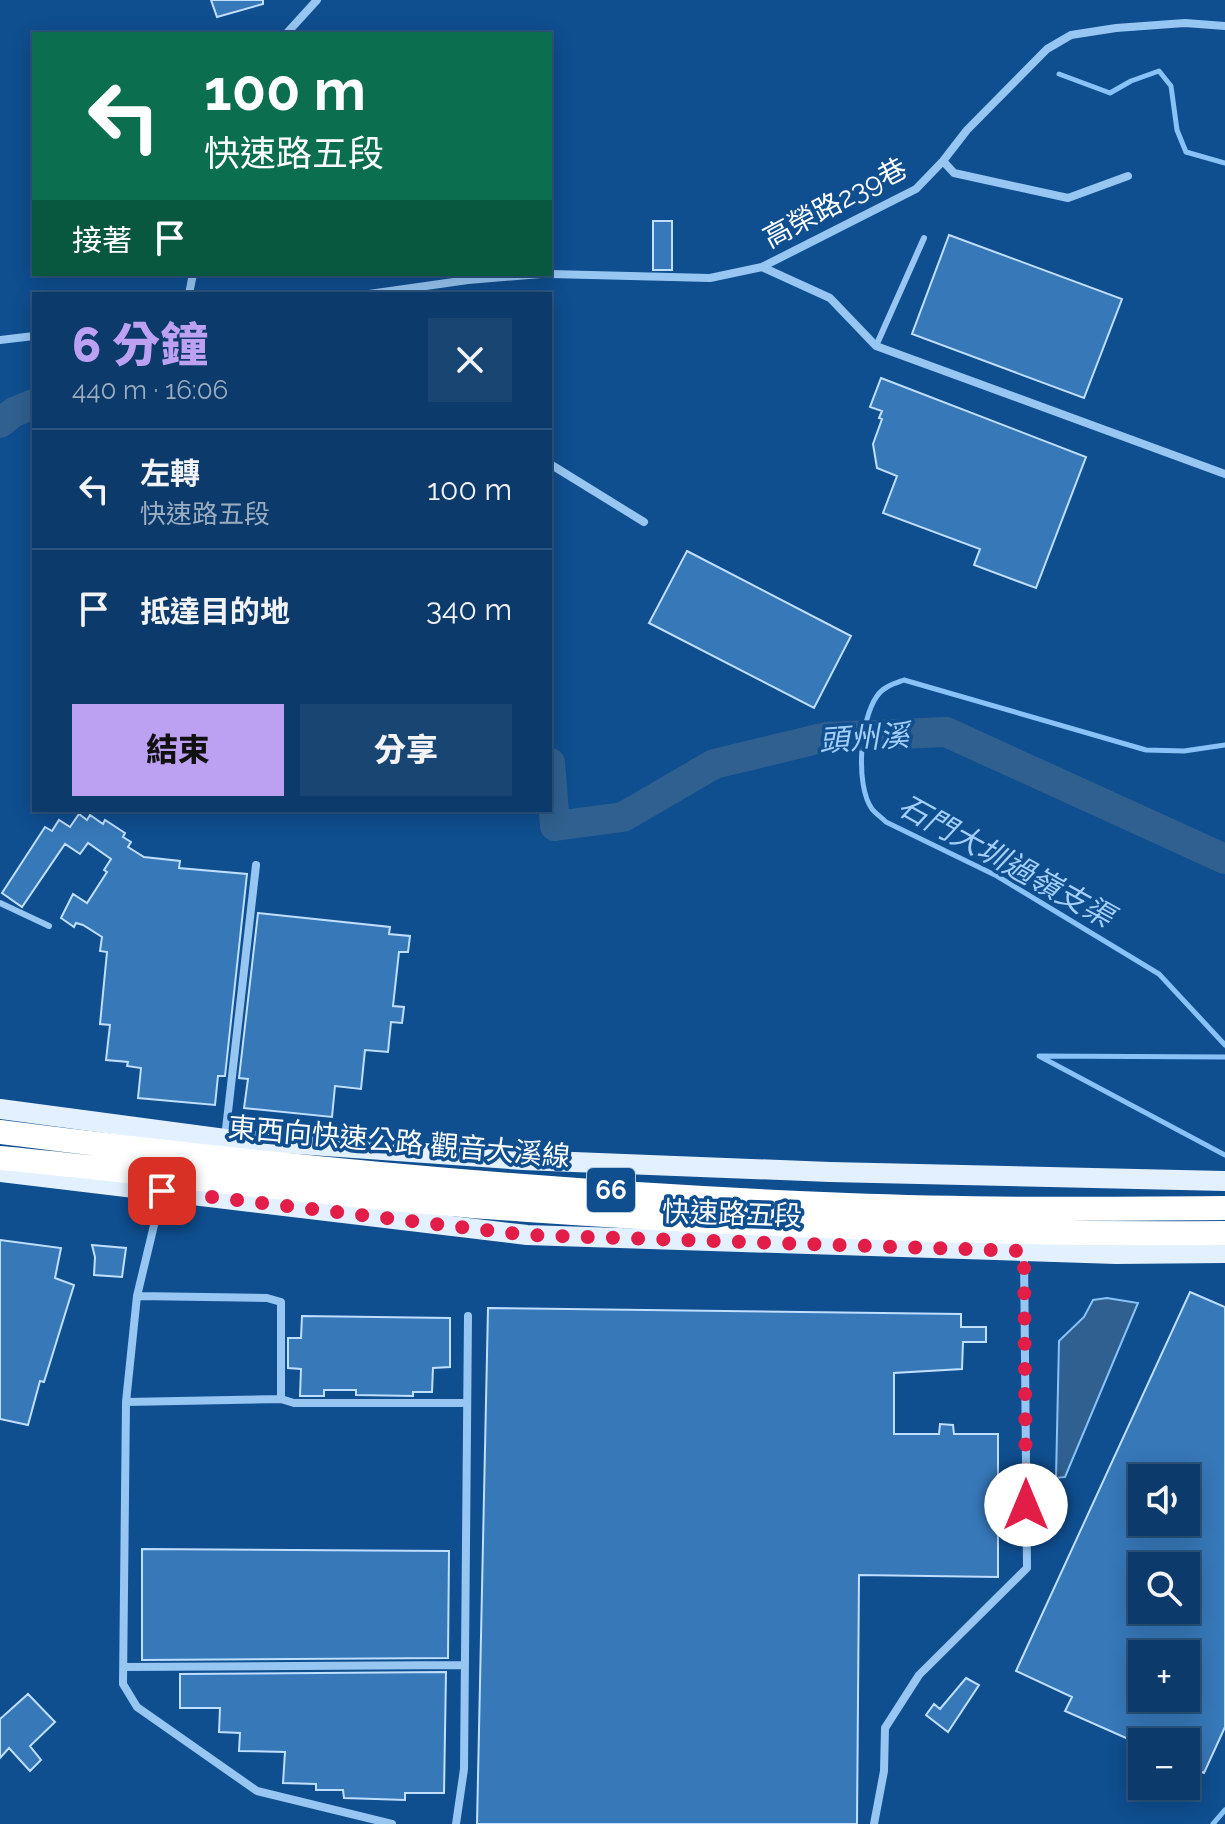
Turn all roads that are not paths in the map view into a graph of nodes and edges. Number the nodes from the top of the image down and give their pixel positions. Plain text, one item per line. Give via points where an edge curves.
1 (317, 0) edge
2 (1225, 26) edge
3 (288, 32) edge
4 (943, 161) junction
5 (1128, 176) dead end
6 (924, 238) dead end
7 (762, 267) junction
8 (552, 274) edge
9 (517, 276) edge
10 (383, 292) edge
11 (32, 336) edge
12 (0, 340) edge
13 (876, 346) junction
14 (552, 465) edge
15 (1225, 474) edge
16 (644, 522) dead end
17 (256, 865) dead end
18 (0, 903) edge
19 (49, 926) dead end
20 (0, 1109) edge
21 (0, 1132) edge
22 (225, 1139) junction
23 (0, 1158) edge
24 (0, 1172) edge
25 (1225, 1181) edge
26 (162, 1191) junction
27 (1225, 1208) edge
28 (1225, 1233) edge
29 (1024, 1251) junction
30 (1225, 1253) edge
31 (137, 1296) junction
32 (468, 1316) dead end
33 (281, 1399) junction
34 (126, 1402) junction
35 (466, 1403) junction
36 (463, 1665) junction
37 (124, 1667) junction
38 (392, 1824) edge
39 (456, 1824) edge
40 (874, 1824) edge

1 - 3 street
2 - 4 street, 高榮路239巷 via 1143,26 1071,35 1047,49
4 - 5 street via 954,173 1068,198
4 - 7 street, 高榮路239巷 via 916,189
6 - 13 lane
7 - 8 street, 高榮路239巷 via 710,278
7 - 13 street via 830,298
9 - 10 street
11 - 12 street
13 - 15 street
14 - 16 street
17 - 22 street
18 - 19 lane
20 - 22 main road, 快速路五段 / 66
21 - 27 highway, 東西向快速公路 觀音大溪線 / 66 via 368,1172 849,1205
22 - 25 main road, 快速路五段 / 66 via 523,1160
23 - 28 highway, 東西向快速公路 觀音大溪線 / 66 via 542,1211 857,1227
24 - 26 main road, 快速路五段 / 66
26 - 29 main road, 快速路五段 / 66 via 527,1235
26 - 31 street
29 - 30 main road, 快速路五段 / 66
29 - 40 street via 1027,1568 919,1675 885,1728
31 - 33 street via 281,1302
31 - 34 street
32 - 35 street
33 - 34 street
33 - 35 street
34 - 37 street
35 - 36 street
36 - 37 street
36 - 39 street via 464,1769
37 - 38 street via 123,1684 137,1707 257,1791

